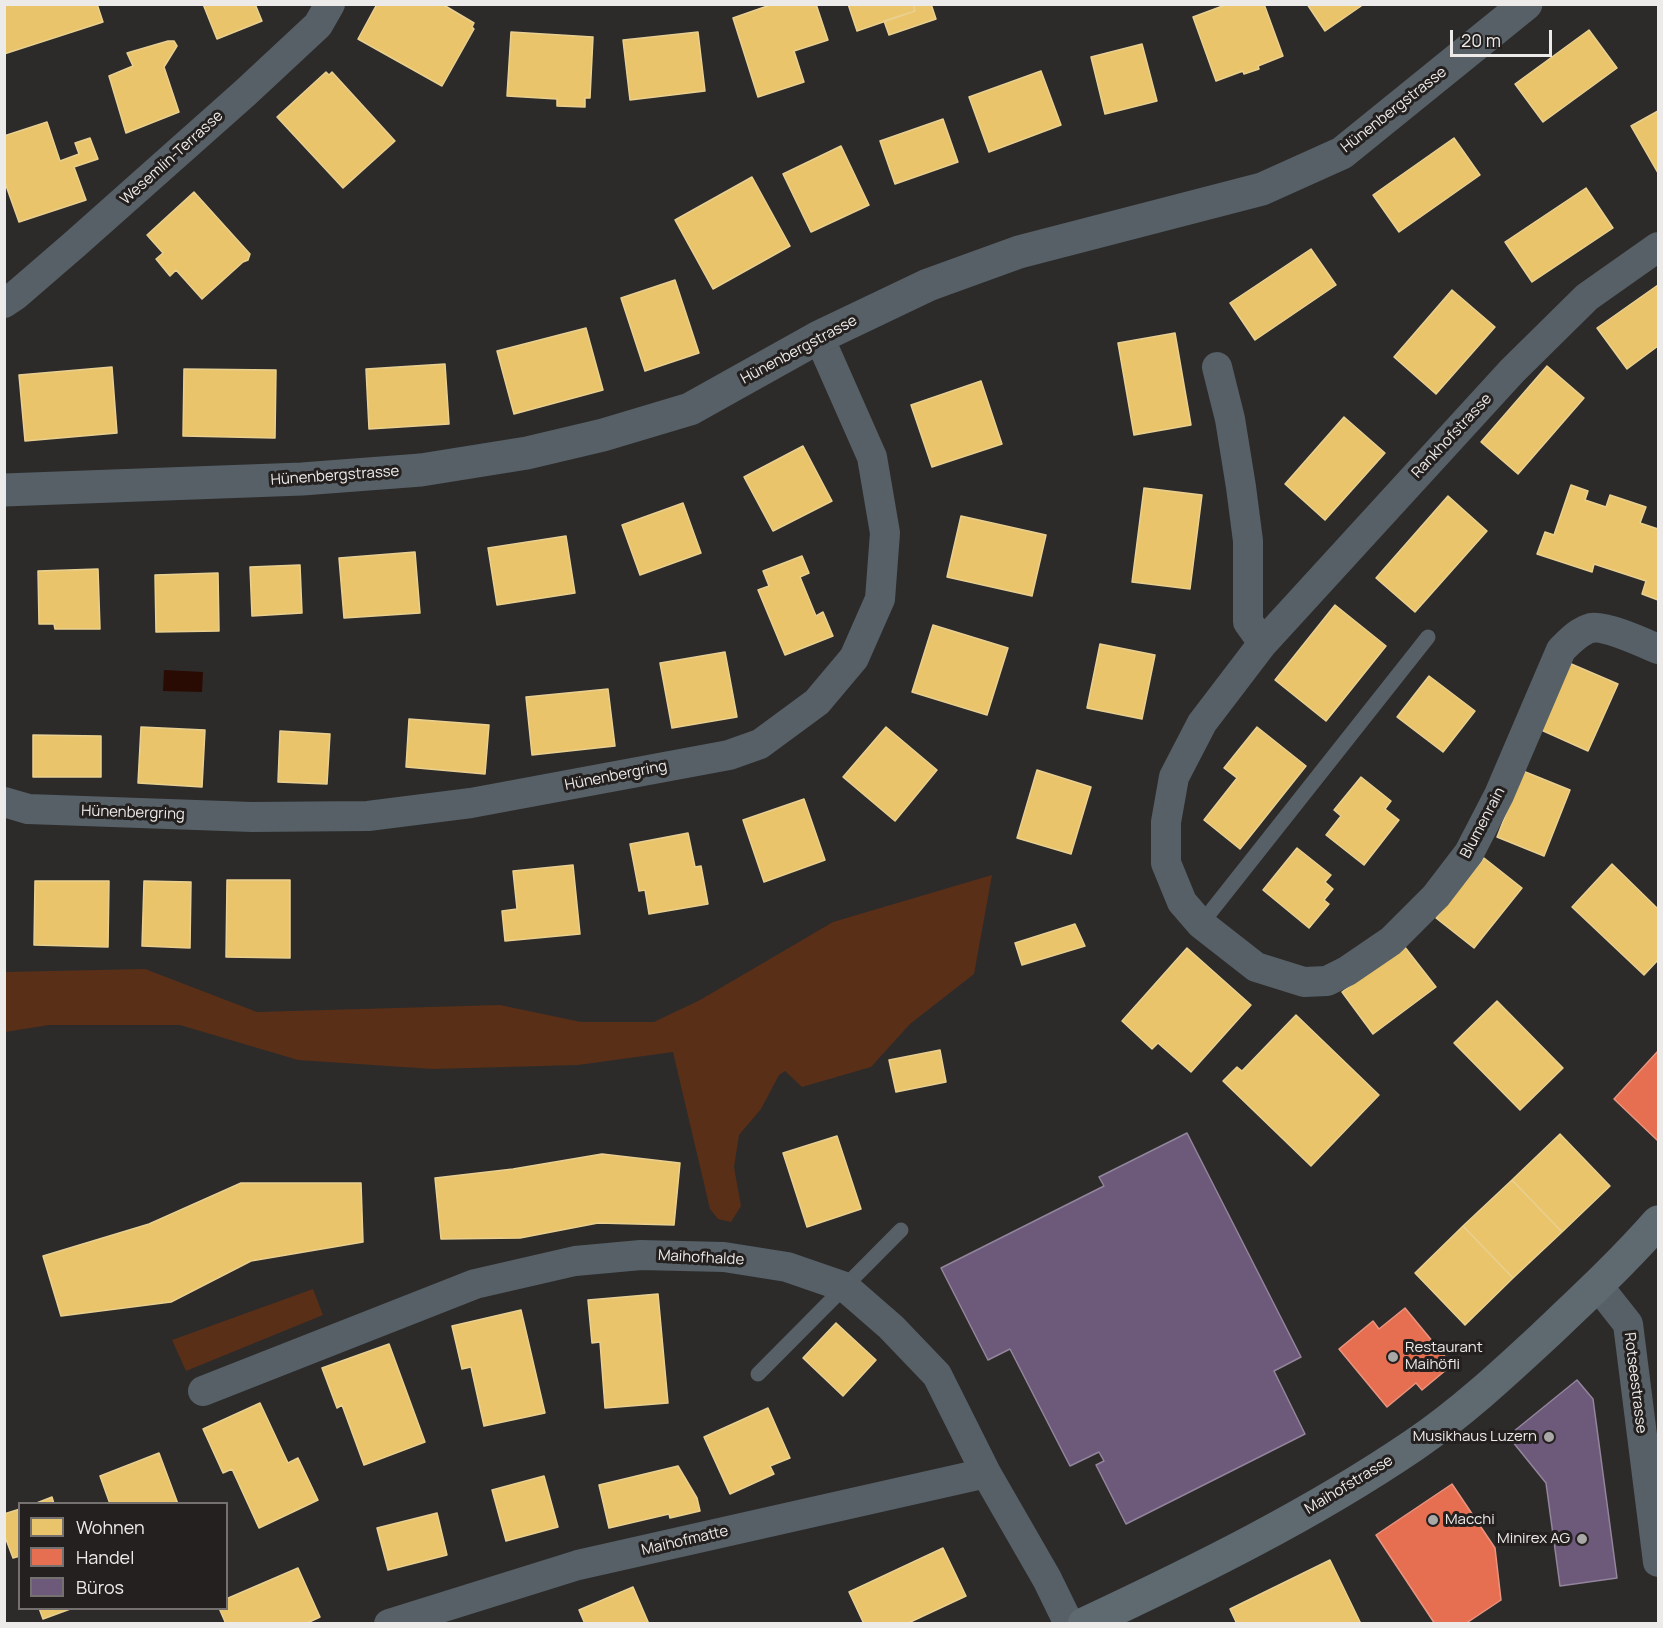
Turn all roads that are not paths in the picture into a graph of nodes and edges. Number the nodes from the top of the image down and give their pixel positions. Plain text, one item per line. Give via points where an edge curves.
1 (330, 4) edge
2 (1526, 4) edge
3 (1659, 247) edge
4 (4, 303) edge
5 (819, 337) junction
6 (1217, 367) dead end
7 (4, 490) edge
8 (1428, 637) dead end
9 (1263, 643) junction
10 (1659, 649) edge
11 (4, 802) edge
12 (1201, 924) junction
13 (1659, 1222) edge
14 (901, 1230) dead end
15 (1598, 1286) junction
16 (845, 1287) junction
17 (758, 1374) dead end
18 (203, 1391) dead end
19 (986, 1473) junction
20 (1659, 1562) edge
21 (389, 1623) edge
22 (1069, 1623) edge
23 (1084, 1623) edge

1 - 4 street, Wesemlin-Terrasse via 318,25 245,93
2 - 5 street, Hünenbergstrasse via 1342,153 1262,189 1019,252 928,285
3 - 9 street, Rankhofstrasse via 1587,297 1512,371
5 - 7 street, Hünenbergstrasse via 690,409 527,453 420,470 302,479
5 - 11 street, Hünenbergring via 872,457 885,533 880,599 855,658 817,702 760,744 729,755 471,804 368,816 252,818 28,809
6 - 9 street via 1230,419 1248,541 1248,622
8 - 12 lane
9 - 12 street, Rankhofstrasse via 1202,723 1174,777 1166,822 1166,863 1182,902
10 - 12 street, Blumenrain via 1592,628 1561,650 1499,795 1469,853 1436,896 1391,941 1347,971 1327,981 1304,982 1256,968
13 - 15 main road, Maihofstrasse
14 - 16 lane
15 - 20 street, Rotseestrasse via 1628,1324
15 - 23 main road, Maihofstrasse via 1487,1389 1416,1444 1296,1517
16 - 17 lane
16 - 18 street, Maihofhalde via 787,1267 724,1257 641,1255 574,1261 475,1284
16 - 19 street, Maihofhalde via 937,1375
19 - 21 street, Maihofmatte via 578,1565
19 - 22 street, Maihofhalde

